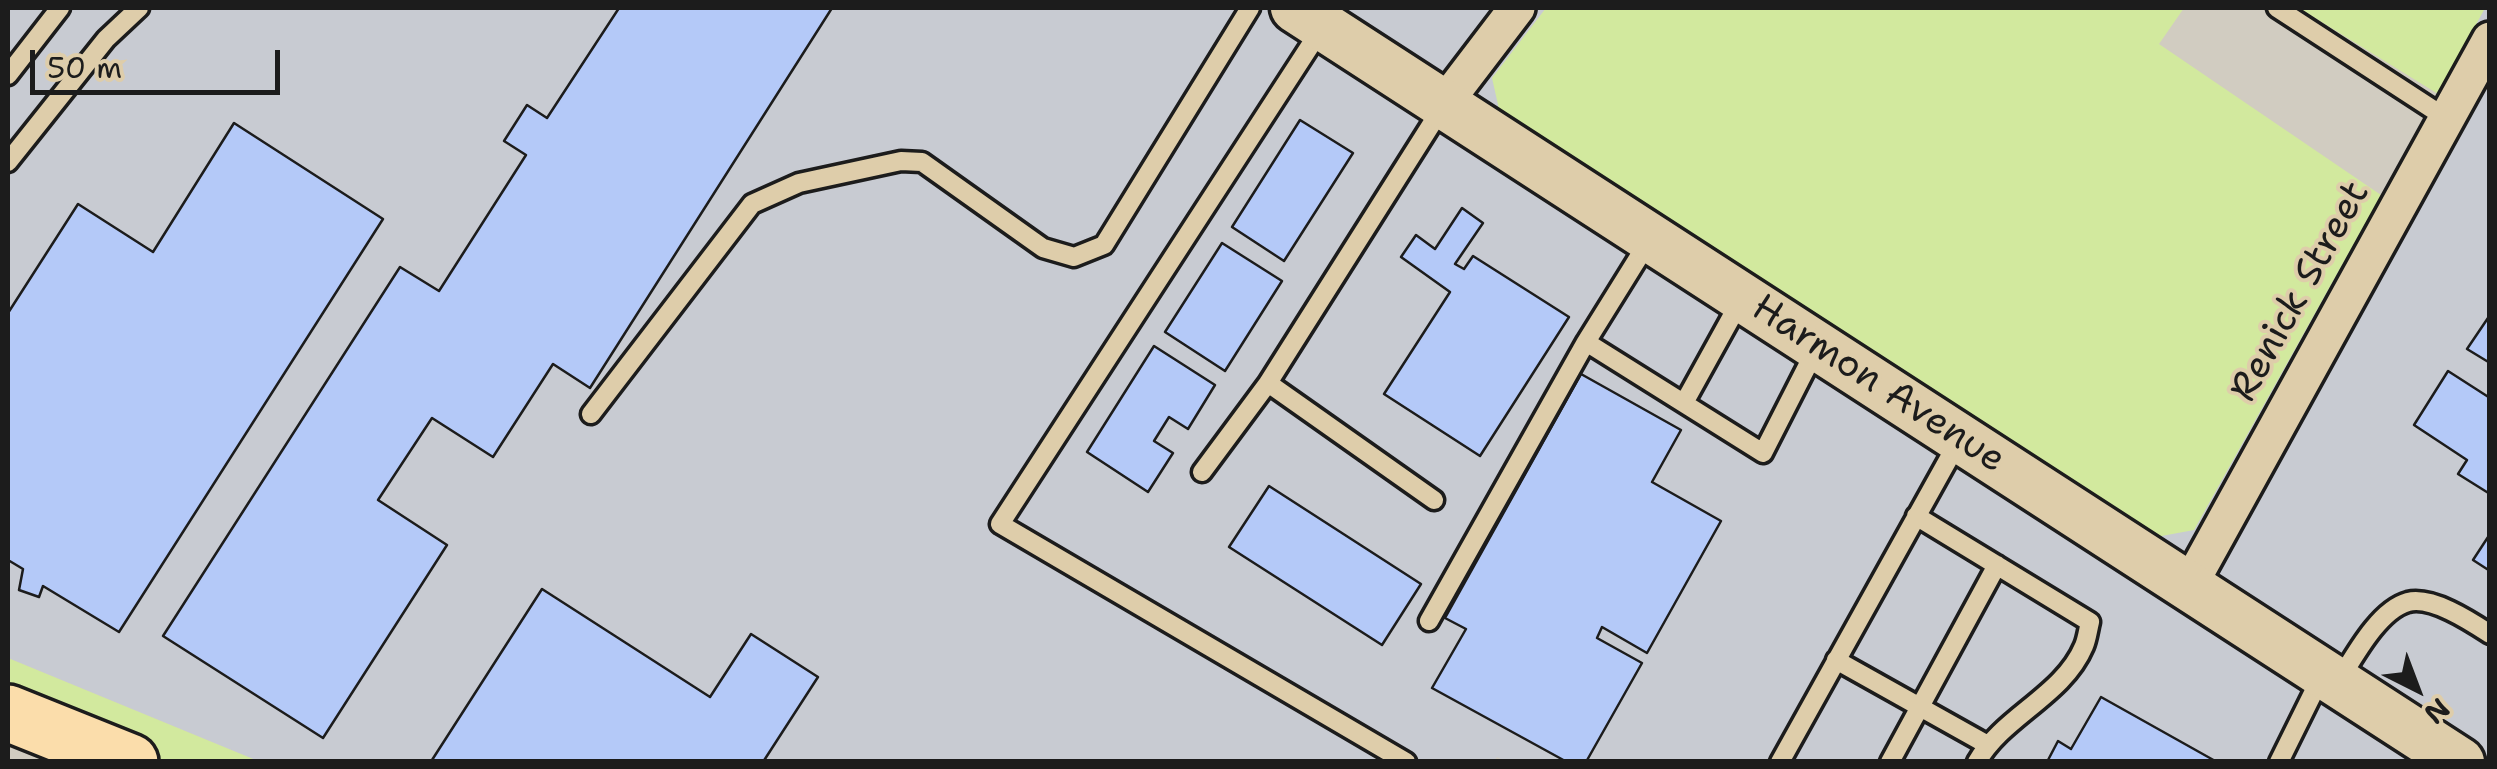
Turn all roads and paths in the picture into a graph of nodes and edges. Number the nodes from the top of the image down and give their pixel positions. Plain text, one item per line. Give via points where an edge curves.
1 (60, 8) edge
2 (139, 8) edge
3 (1250, 8) edge
4 (1517, 8) edge
5 (2277, 8) edge
6 (1309, 16) edge
7 (2490, 40) edge
8 (8, 75) edge
9 (1443, 105) junction
10 (2446, 118) junction
11 (8, 162) edge
12 (1650, 238) junction
13 (1742, 298) junction
14 (1586, 342) junction
15 (1818, 346) junction
16 (1268, 383) junction
17 (1684, 403) junction
18 (591, 414) dead end
19 (1960, 437) junction
20 (1202, 472) dead end
21 (1434, 500) dead end
22 (1916, 516) junction
23 (1997, 566) junction
24 (2188, 586) junction
25 (1429, 621) dead end
26 (2490, 634) edge
27 (1836, 660) junction
28 (2330, 678) junction
29 (1920, 707) junction
30 (8, 713) edge
31 (1986, 744) junction
32 (130, 762) edge
33 (1406, 762) edge
34 (1780, 762) edge
35 (1890, 762) edge
36 (1976, 762) edge
37 (2280, 762) edge
38 (2460, 762) edge

1 - 8 lane
2 - 11 lane via 106,39
3 - 18 lane via 1104,244 1074,257 1043,248 922,162 901,160 799,182 752,204
4 - 9 street
5 - 10 lane
6 - 9 main road, Harmon Avenue
6 - 33 lane via 1000,524
7 - 10 street, Renick Street
9 - 12 main road, Harmon Avenue
9 - 16 lane
10 - 24 street, Renick Street
12 - 13 main road, Harmon Avenue
12 - 14 lane
13 - 15 main road, Harmon Avenue
13 - 17 lane
14 - 17 lane
14 - 25 lane
15 - 17 lane via 1762,452
15 - 19 main road, Harmon Avenue
16 - 20 lane
16 - 21 lane
19 - 22 lane
19 - 24 main road, Harmon Avenue
22 - 23 lane
22 - 27 lane
23 - 29 lane
23 - 31 lane via 2090,622 2084,646 2063,677
24 - 28 main road, Harmon Avenue
26 - 28 lane via 2435,604 2410,602 2387,614
27 - 29 lane
27 - 34 lane
28 - 37 lane
28 - 38 main road, Harmon Avenue
29 - 31 lane
29 - 35 lane
30 - 32 highway
31 - 36 lane

